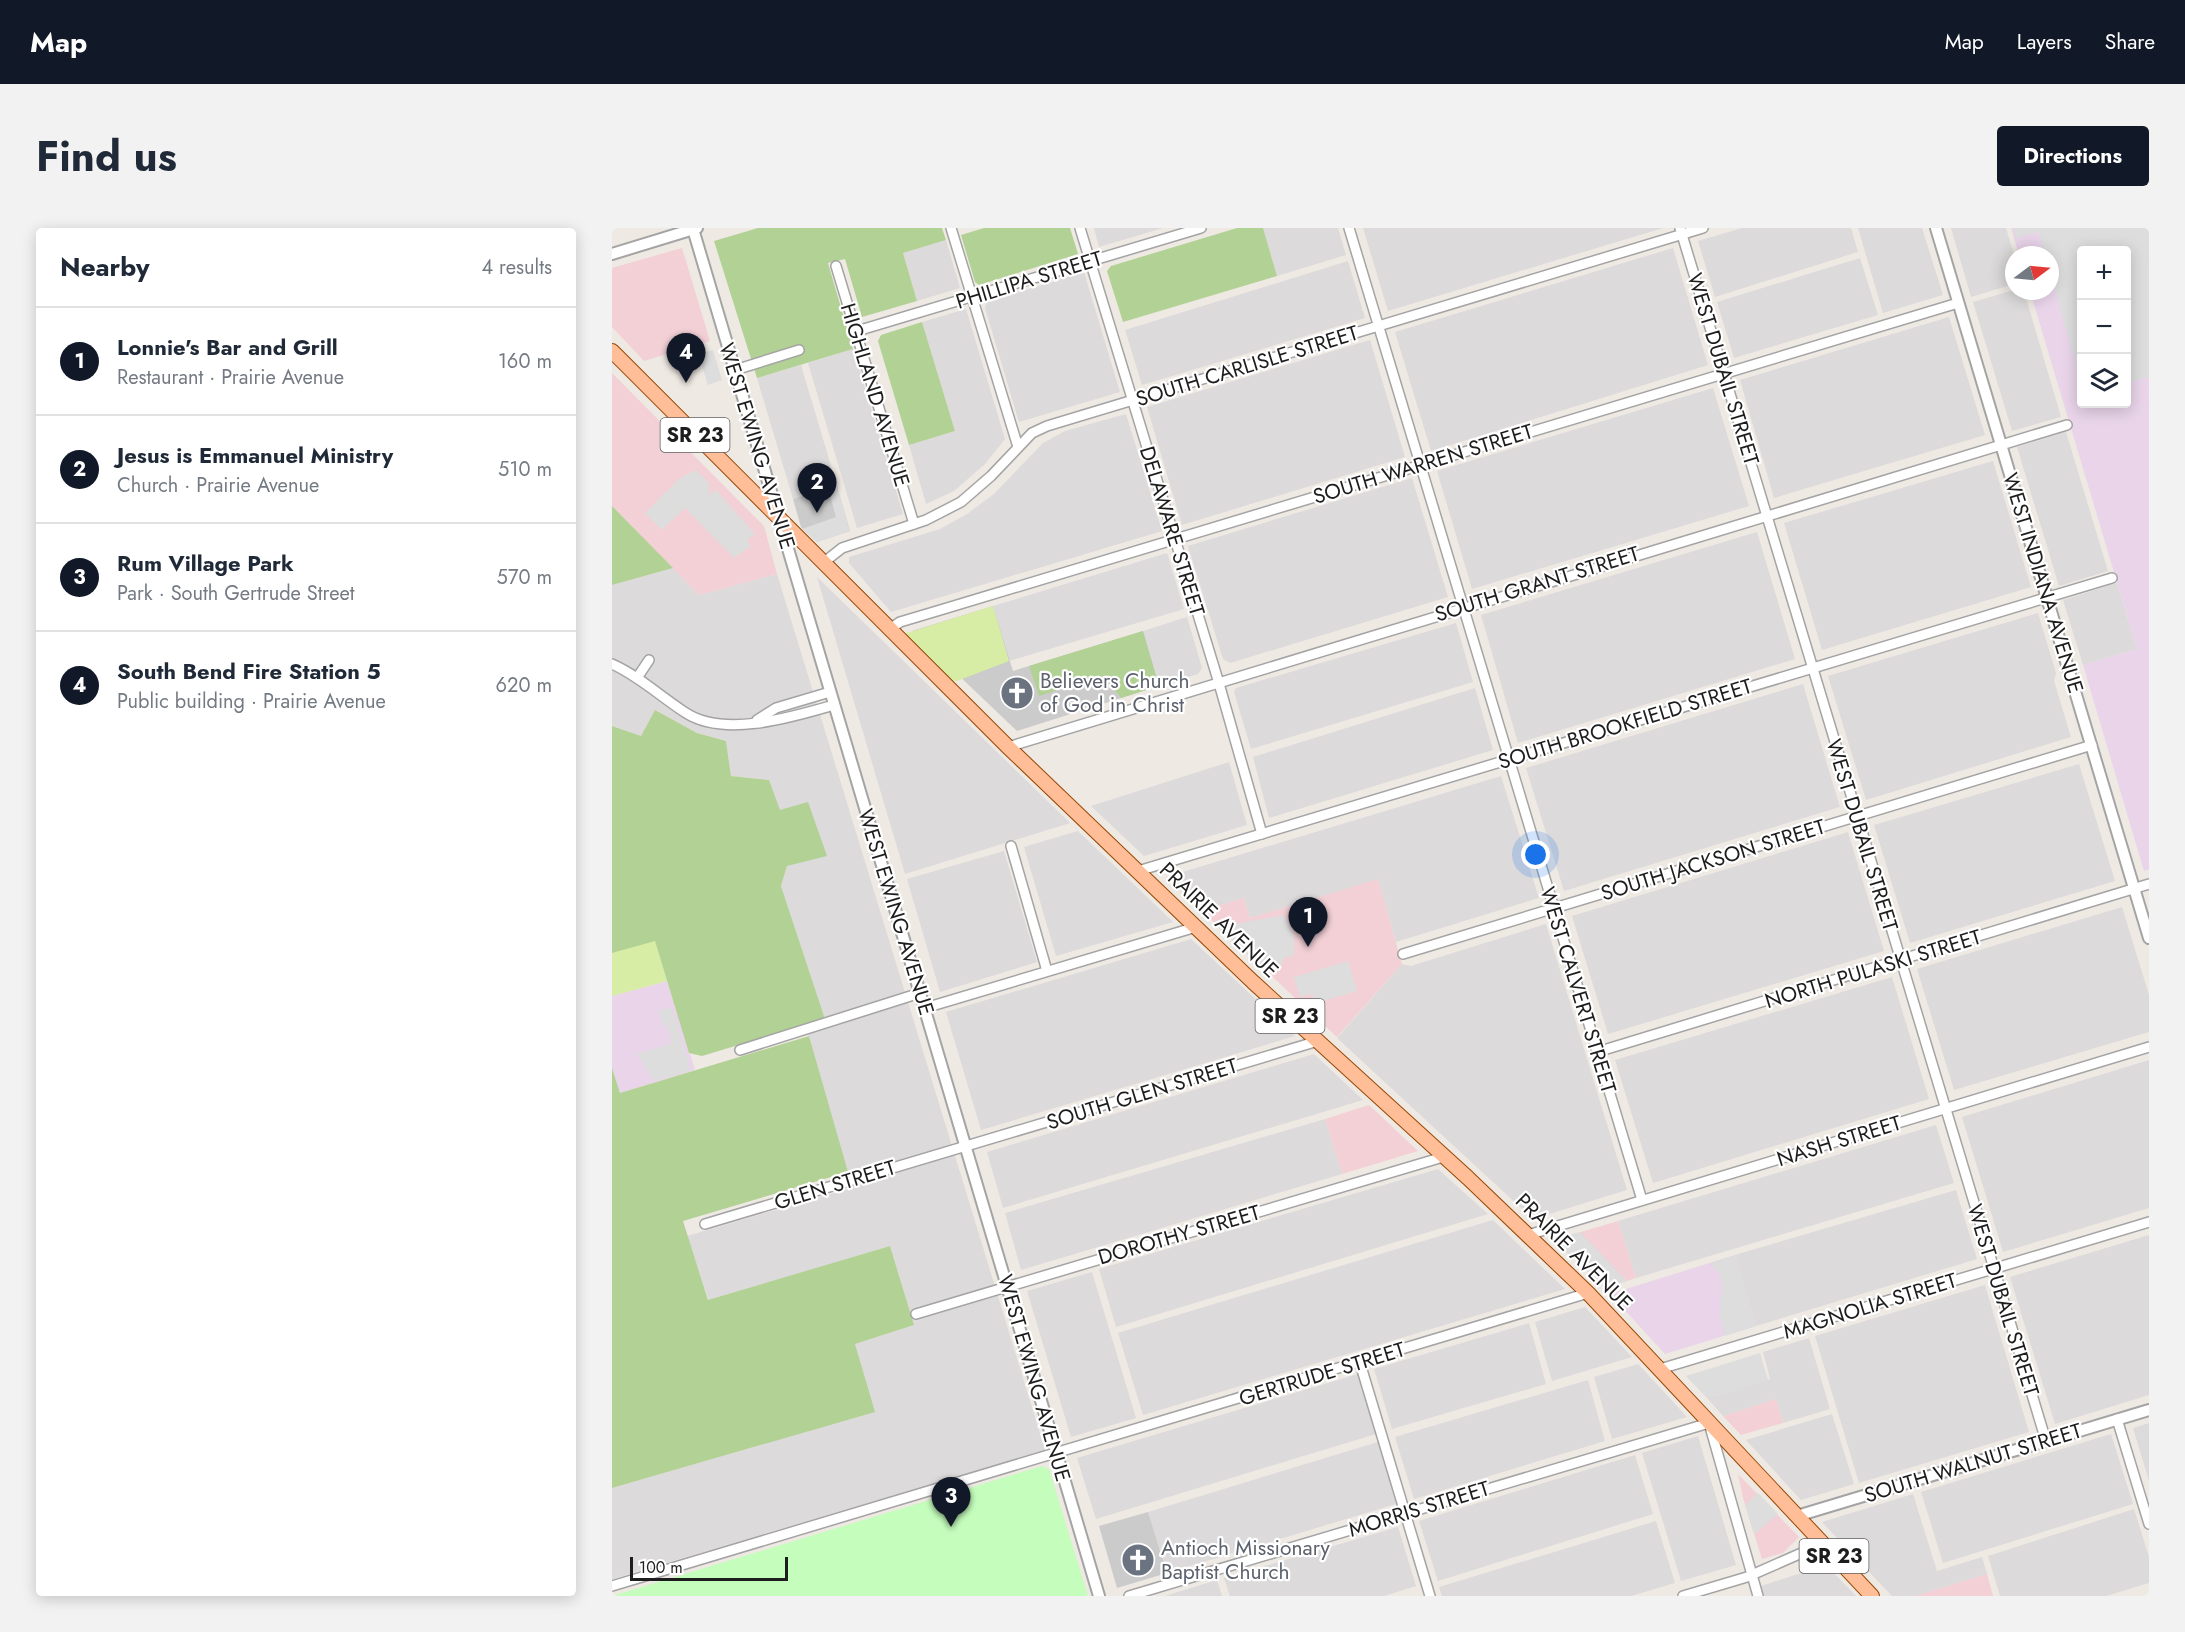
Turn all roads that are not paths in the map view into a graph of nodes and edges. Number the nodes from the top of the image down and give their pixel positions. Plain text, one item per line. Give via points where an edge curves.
1 (694, 228) edge
2 (951, 228) edge
3 (1080, 228) edge
4 (1201, 228) edge
5 (1349, 228) edge
6 (1703, 228) edge
7 (1936, 228) edge
8 (1681, 231) edge
9 (612, 254) edge
10 (1090, 261) junction
11 (836, 266) dead end
12 (972, 297) junction
13 (1958, 303) junction
14 (1379, 326) junction
15 (856, 331) junction
16 (799, 350) dead end
17 (612, 351) edge
18 (735, 370) junction
19 (1723, 374) junction
20 (1133, 400) junction
21 (2067, 425) dead end
22 (2000, 444) junction
23 (1018, 447) junction
24 (1421, 465) junction
25 (1767, 514) junction
26 (779, 518) junction
27 (914, 524) junction
28 (1173, 540) junction
29 (823, 563) junction
30 (2112, 578) dead end
31 (2048, 597) junction
32 (1464, 606) junction
33 (890, 629) junction
34 (649, 660) dead end
35 (612, 664) edge
36 (1812, 668) junction
37 (637, 678) junction
38 (1218, 680) junction
39 (830, 692) junction
40 (834, 705) junction
41 (755, 721) junction
42 (2092, 745) junction
43 (1008, 747) junction
44 (1509, 759) junction
45 (1857, 816) junction
46 (1262, 834) junction
47 (1011, 846) dead end
48 (1138, 871) junction
49 (2149, 884) edge
50 (2134, 889) junction
51 (1554, 908) junction
52 (1196, 927) junction
53 (2149, 938) edge
54 (1403, 954) dead end
55 (1900, 961) junction
56 (1047, 971) junction
57 (920, 993) junction
58 (925, 1008) junction
59 (1318, 1041) junction
60 (2149, 1047) edge
61 (740, 1050) dead end
62 (1597, 1052) junction
63 (1945, 1108) junction
64 (965, 1146) junction
65 (1443, 1156) junction
66 (1642, 1200) junction
67 (2149, 1222) edge
68 (705, 1224) dead end
69 (1528, 1235) junction
70 (1994, 1269) junction
71 (1007, 1286) junction
72 (1588, 1293) junction
73 (916, 1314) dead end
74 (1360, 1363) junction
75 (1660, 1369) junction
76 (2149, 1410) edge
77 (2117, 1419) junction
78 (1709, 1423) junction
79 (2046, 1441) junction
80 (1056, 1453) junction
81 (1405, 1513) junction
82 (1797, 1516) junction
83 (2149, 1524) edge
84 (1822, 1544) junction
85 (1752, 1574) junction
86 (612, 1586) edge
87 (1099, 1596) edge
88 (1129, 1596) edge
89 (1430, 1596) edge
90 (1683, 1596) edge
91 (1758, 1596) edge
92 (1872, 1596) edge

1 - 9 street
1 - 18 street, WEST EWING AVENUE
2 - 12 street
3 - 10 street, DELAWARE STREET
4 - 10 street, PHILLIPA STREET
5 - 14 street, WEST CALVERT STREET
6 - 8 street, SOUTH CARLISLE STREET
7 - 13 street, WEST INDIANA AVENUE
8 - 14 street, SOUTH CARLISLE STREET
8 - 19 street, WEST DUBAIL STREET
10 - 12 street, PHILLIPA STREET
10 - 20 street, DELAWARE STREET
11 - 15 street, HIGHLAND AVENUE
12 - 15 street, PHILLIPA STREET
12 - 23 street
13 - 19 street, SOUTH WARREN STREET
13 - 22 street, WEST INDIANA AVENUE
14 - 20 street, SOUTH CARLISLE STREET
14 - 24 street, WEST CALVERT STREET
15 - 27 street, HIGHLAND AVENUE
16 - 18 street
17 - 26 main road, PRAIRIE AVENUE / SR 23
18 - 26 street, WEST EWING AVENUE
19 - 24 street, SOUTH WARREN STREET
19 - 25 street, WEST DUBAIL STREET
20 - 23 street, SOUTH CARLISLE STREET via 1047,426 1032,433
20 - 28 street, DELAWARE STREET
21 - 22 street, SOUTH GRANT STREET
22 - 25 street, SOUTH GRANT STREET
22 - 31 street, WEST INDIANA AVENUE
23 - 27 street, SOUTH CARLISLE STREET via 972,494
24 - 28 street, SOUTH WARREN STREET
24 - 32 street, WEST CALVERT STREET
25 - 32 street, SOUTH GRANT STREET
25 - 36 street, WEST DUBAIL STREET
26 - 29 main road, PRAIRIE AVENUE / SR 23
26 - 39 street, WEST EWING AVENUE
27 - 29 street, SOUTH CARLISLE STREET via 842,548
28 - 33 street, SOUTH WARREN STREET via 910,619
28 - 38 street, DELAWARE STREET
29 - 33 main road, PRAIRIE AVENUE / SR 23
30 - 31 street, SOUTH BROOKFIELD STREET
31 - 36 street, SOUTH BROOKFIELD STREET
31 - 42 street, WEST INDIANA AVENUE
32 - 38 street, SOUTH GRANT STREET
32 - 44 street, WEST CALVERT STREET
33 - 43 main road, PRAIRIE AVENUE / SR 23
34 - 37 street
35 - 37 street
36 - 44 street, SOUTH BROOKFIELD STREET
36 - 45 street, WEST DUBAIL STREET
37 - 41 street via 687,714 705,722 736,725
38 - 43 street, SOUTH GRANT STREET
38 - 46 street, DELAWARE STREET
39 - 40 street, WEST EWING AVENUE
39 - 41 street via 776,708
40 - 41 street via 782,720
40 - 57 street, WEST EWING AVENUE
42 - 45 street, SOUTH JACKSON STREET
42 - 50 street, WEST INDIANA AVENUE
43 - 48 main road, PRAIRIE AVENUE / SR 23
44 - 46 street, SOUTH BROOKFIELD STREET
44 - 51 street, WEST CALVERT STREET
45 - 51 street, SOUTH JACKSON STREET
45 - 55 street, WEST DUBAIL STREET
46 - 48 street, SOUTH BROOKFIELD STREET
47 - 56 street
48 - 52 main road, PRAIRIE AVENUE / SR 23
49 - 50 street, NORTH PULASKI STREET
50 - 53 street, WEST INDIANA AVENUE
50 - 55 street, NORTH PULASKI STREET
51 - 54 street, SOUTH JACKSON STREET
51 - 62 street, WEST CALVERT STREET
52 - 56 street
52 - 59 main road, PRAIRIE AVENUE / SR 23
55 - 62 street, NORTH PULASKI STREET
55 - 63 street, WEST DUBAIL STREET
56 - 58 street
57 - 58 street, WEST EWING AVENUE
57 - 61 street
58 - 64 street, WEST EWING AVENUE
59 - 64 street, SOUTH GLEN STREET
59 - 65 main road, PRAIRIE AVENUE / SR 23
60 - 63 street, NASH STREET
62 - 66 street, WEST CALVERT STREET
63 - 66 street, NASH STREET
63 - 70 street, WEST DUBAIL STREET
64 - 68 street, GLEN STREET
64 - 71 street, WEST EWING AVENUE
65 - 69 main road, PRAIRIE AVENUE / SR 23
65 - 71 street, DOROTHY STREET
66 - 69 street, NASH STREET
67 - 70 street, MAGNOLIA STREET
69 - 72 main road, PRAIRIE AVENUE / SR 23
70 - 75 street, MAGNOLIA STREET
70 - 79 street, WEST DUBAIL STREET
71 - 73 street, DOROTHY STREET
71 - 80 street, WEST EWING AVENUE
72 - 74 street, GERTRUDE STREET
72 - 75 main road, PRAIRIE AVENUE / SR 23
74 - 80 street, GERTRUDE STREET
74 - 81 street
75 - 78 main road, PRAIRIE AVENUE / SR 23
76 - 77 street, SOUTH WALNUT STREET
77 - 79 street, SOUTH WALNUT STREET
77 - 83 street
78 - 81 street, MORRIS STREET
78 - 82 main road, PRAIRIE AVENUE / SR 23
78 - 85 street
79 - 82 street, SOUTH WALNUT STREET
80 - 86 street, GERTRUDE STREET
80 - 87 street, WEST EWING AVENUE
81 - 88 street, MORRIS STREET
81 - 89 street
82 - 84 main road, PRAIRIE AVENUE / SR 23
84 - 85 street
84 - 92 main road, PRAIRIE AVENUE / SR 23
85 - 90 street
85 - 91 street

